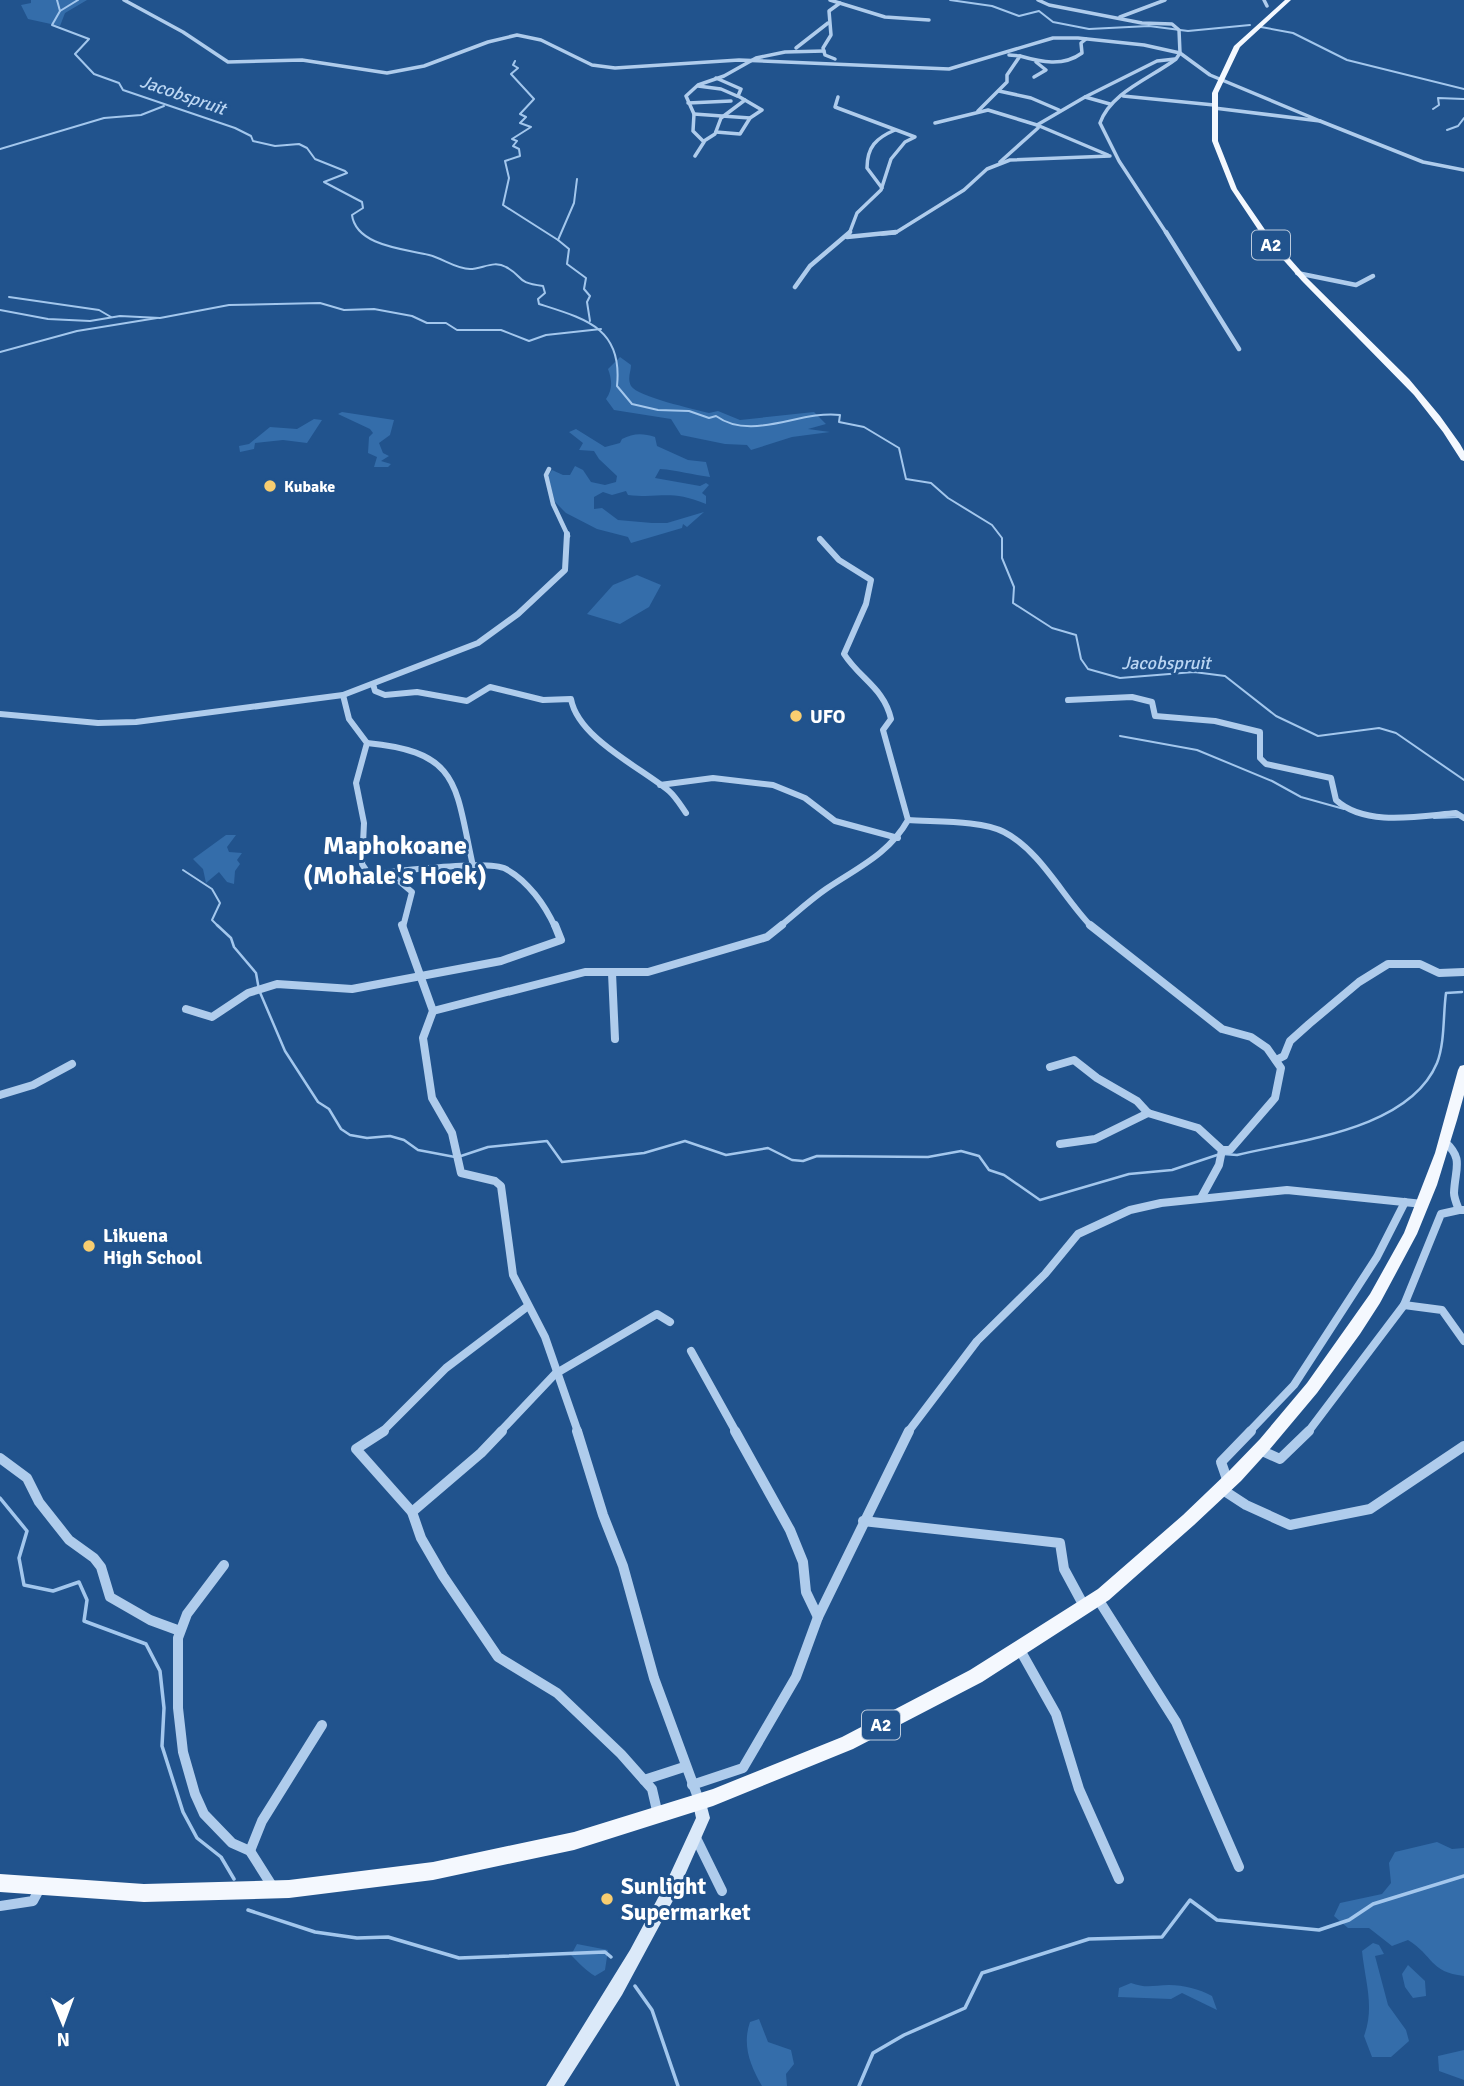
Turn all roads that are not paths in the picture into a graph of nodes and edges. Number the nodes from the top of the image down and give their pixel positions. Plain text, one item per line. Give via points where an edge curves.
1 (124, 0) edge
2 (830, 0) edge
3 (1038, 0) edge
4 (1165, 0) edge
5 (1264, 0) edge
6 (1288, 0) edge
7 (842, 2) edge
8 (1267, 6) dead end
9 (1119, 17) junction
10 (929, 20) dead end
11 (828, 23) junction
12 (1086, 39) junction
13 (786, 52) junction
14 (824, 53) junction
15 (1180, 53) junction
16 (999, 55) junction
17 (1020, 56) junction
18 (1176, 59) junction
19 (749, 60) junction
20 (1036, 61) junction
21 (822, 62) junction
22 (853, 62) junction
23 (1034, 77) dead end
24 (715, 78) junction
25 (1220, 78) junction
26 (697, 85) junction
27 (999, 91) junction
28 (737, 96) junction
29 (1122, 96) junction
30 (838, 97) dead end
31 (1085, 97) junction
32 (745, 100) junction
33 (731, 101) junction
34 (688, 103) junction
35 (1110, 104) junction
36 (1214, 106) junction
37 (732, 109) junction
38 (1059, 110) junction
39 (977, 111) junction
40 (694, 114) junction
41 (722, 117) junction
42 (750, 118) junction
43 (1320, 121) junction
44 (935, 123) dead end
45 (1037, 127) junction
46 (896, 130) junction
47 (716, 132) junction
48 (704, 141) junction
49 (1006, 155) junction
50 (695, 156) dead end
51 (1110, 156) junction
52 (1025, 157) junction
53 (1117, 159) junction
54 (999, 163) junction
55 (1464, 170) edge
56 (882, 188) junction
57 (847, 237) junction
58 (1297, 273) junction
59 (1373, 276) dead end
60 (795, 287) dead end
61 (1239, 349) dead end
62 (1464, 458) edge
63 (549, 469) dead end
64 (820, 539) dead end
65 (373, 684) junction
66 (343, 695) junction
67 (1068, 700) dead end
68 (0, 714) edge
69 (367, 743) junction
70 (660, 785) junction
71 (686, 813) dead end
72 (1464, 818) edge
73 (908, 820) junction
74 (898, 838) junction
75 (473, 866) junction
76 (386, 872) junction
77 (1464, 972) edge
78 (612, 973) junction
79 (421, 977) junction
80 (186, 1009) dead end
81 (433, 1011) junction
82 (615, 1039) dead end
83 (1276, 1060) junction
84 (72, 1064) dead end
85 (1050, 1066) dead end
86 (1464, 1070) edge
87 (0, 1095) edge
88 (1147, 1113) junction
89 (1445, 1142) junction
90 (1060, 1144) dead end
91 (1222, 1150) junction
92 (1201, 1198) junction
93 (1405, 1202) junction
94 (1423, 1204) junction
95 (1461, 1210) edge
96 (1404, 1305) junction
97 (528, 1306) junction
98 (670, 1322) dead end
99 (1464, 1341) edge
100 (691, 1352) dead end
101 (555, 1374) junction
102 (1464, 1446) edge
103 (1259, 1450) junction
104 (0, 1458) edge
105 (1225, 1486) junction
106 (412, 1512) junction
107 (863, 1521) junction
108 (224, 1565) dead end
109 (1091, 1602) junction
110 (818, 1617) junction
111 (180, 1631) junction
112 (1020, 1650) junction
113 (322, 1725) dead end
114 (684, 1767) junction
115 (644, 1780) junction
116 (692, 1785) junction
117 (700, 1804) junction
118 (659, 1817) junction
119 (695, 1837) junction
120 (250, 1851) junction
121 (1239, 1867) dead end
122 (1119, 1879) dead end
123 (0, 1883) edge
124 (40, 1888) junction
125 (275, 1889) junction
126 (722, 1891) dead end
127 (0, 1906) edge
128 (554, 2086) edge

1 - 19 street via 228,62 302,60 387,73 517,35 541,40 575,59 605,68
2 - 7 street
3 - 9 street
4 - 9 street
5 - 8 street
6 - 25 main road, A2 via 1243,39
7 - 10 street via 885,17
7 - 11 street via 829,11
9 - 15 street via 1172,24 1180,33
11 - 13 street via 803,46
11 - 14 street via 831,35
12 - 15 street
12 - 16 street via 1053,38
12 - 20 street via 1076,58
13 - 14 street
13 - 19 street
14 - 21 street
14 - 22 street
15 - 18 street
15 - 25 street
16 - 17 street
16 - 22 street via 949,69
17 - 20 street
17 - 27 street
18 - 29 street
18 - 31 street via 1157,61
19 - 21 street
19 - 24 street
20 - 23 street via 1045,70
21 - 22 street
24 - 26 street
24 - 28 street via 741,89
25 - 36 main road, A2
25 - 43 street
26 - 28 street
26 - 34 street via 687,92
27 - 38 street
27 - 39 street
28 - 32 street
28 - 33 street
29 - 35 street
29 - 36 street
30 - 46 street via 835,107
31 - 35 street
31 - 38 street
32 - 37 street
32 - 42 street via 762,110
33 - 34 street
33 - 37 street
34 - 40 street
35 - 53 street via 1100,123
36 - 43 street
36 - 58 main road, A2 via 1217,146 1232,186 1260,231
37 - 41 street
38 - 45 street
39 - 44 street
39 - 45 street via 992,111
40 - 41 street
40 - 48 street via 693,131
41 - 42 street
41 - 47 street
42 - 47 street via 740,134
43 - 55 street via 1423,162
45 - 49 street
45 - 51 street
46 - 56 street via 868,150 867,168
46 - 56 street via 915,136 891,159
47 - 48 street
48 - 50 street
49 - 52 street
49 - 54 street
51 - 52 street
51 - 53 street
52 - 54 street
53 - 61 street via 1226,322
54 - 57 street via 895,233
56 - 57 street via 858,213
57 - 60 street via 810,266
58 - 59 street via 1356,285
58 - 62 main road, A2 via 1401,375
63 - 65 street via 546,475 553,504 568,537 561,575 478,643
64 - 73 street via 839,560 871,580 866,604 844,654 890,707 891,719 883,730
65 - 66 street
65 - 70 street via 375,691 385,695 417,692 467,701 490,688 543,700 571,699 573,711 594,736
66 - 68 street via 136,722 90,723
66 - 69 street via 349,719
67 - 72 street via 1132,697 1152,702 1155,716 1215,721 1260,732 1260,758 1266,764 1331,778 1336,799 1344,806 1390,818 1456,813
69 - 75 street via 415,747 440,761 456,786
69 - 76 street via 356,783 363,823 362,864 368,873
70 - 71 street via 673,793
70 - 74 street via 694,777 778,788 804,797 837,822
73 - 74 street
73 - 83 street via 1004,832 1040,862 1090,925 1222,1029 1251,1037
74 - 78 street via 767,937 648,972
75 - 76 street
75 - 79 street via 506,869 529,888 551,916 561,940 500,961
76 - 79 street via 411,888 402,924
77 - 83 street via 1439,973 1419,964 1388,964 1309,1024
78 - 81 street via 585,972
78 - 82 street
79 - 80 street via 352,989 277,984 248,993 212,1017
79 - 81 street
81 - 97 street via 423,1038 432,1098 452,1133 461,1173 501,1186 513,1275
83 - 91 street via 1281,1068 1276,1098 1230,1150
84 - 87 street via 33,1085
85 - 88 street via 1074,1060 1137,1101
86 - 89 main road, A2
88 - 90 street via 1088,1141
88 - 91 street via 1198,1128
89 - 94 main road, A2
89 - 95 street via 1457,1149 1462,1159 1454,1194
91 - 92 street via 1216,1176
92 - 93 street via 1287,1190
92 - 107 street via 1130,1210 1078,1234 977,1341 933,1396 909,1430
93 - 94 street
93 - 105 street via 1377,1257 1294,1385 1221,1462
94 - 103 main road, A2 via 1363,1319 1298,1407
95 - 96 street via 1441,1214
96 - 99 street via 1441,1307
96 - 103 street via 1300,1443 1280,1459
97 - 101 street via 545,1337
97 - 106 street via 446,1368 384,1431 356,1448
98 - 101 street via 657,1314
100 - 110 street via 790,1530 803,1562 806,1592
101 - 106 street via 481,1453
101 - 114 street via 623,1566
102 - 105 street via 1370,1509 1290,1525 1256,1510
103 - 105 main road, A2
104 - 111 street via 27,1478 39,1503 69,1540 94,1558 110,1597
105 - 109 main road, A2
106 - 115 street via 443,1576 498,1657 557,1693
107 - 109 street via 1060,1543 1064,1569
107 - 110 street
108 - 111 street
109 - 112 main road, A2
109 - 121 street via 1176,1722
110 - 116 street via 796,1677 743,1768
111 - 120 street via 175,1651 178,1713 190,1778 219,1833 232,1846
112 - 117 main road, A2 via 817,1756
112 - 122 street via 1056,1714 1079,1789
113 - 120 street via 262,1821
114 - 115 street
114 - 116 street
115 - 118 street via 652,1790
116 - 117 street
117 - 118 main road, A2
117 - 119 street via 703,1818
118 - 125 main road, A2 via 480,1864
119 - 126 street
119 - 128 street via 666,1902 602,2018
120 - 125 street
123 - 124 main road, A2
124 - 125 main road, A2 via 144,1893
124 - 127 street via 33,1901

